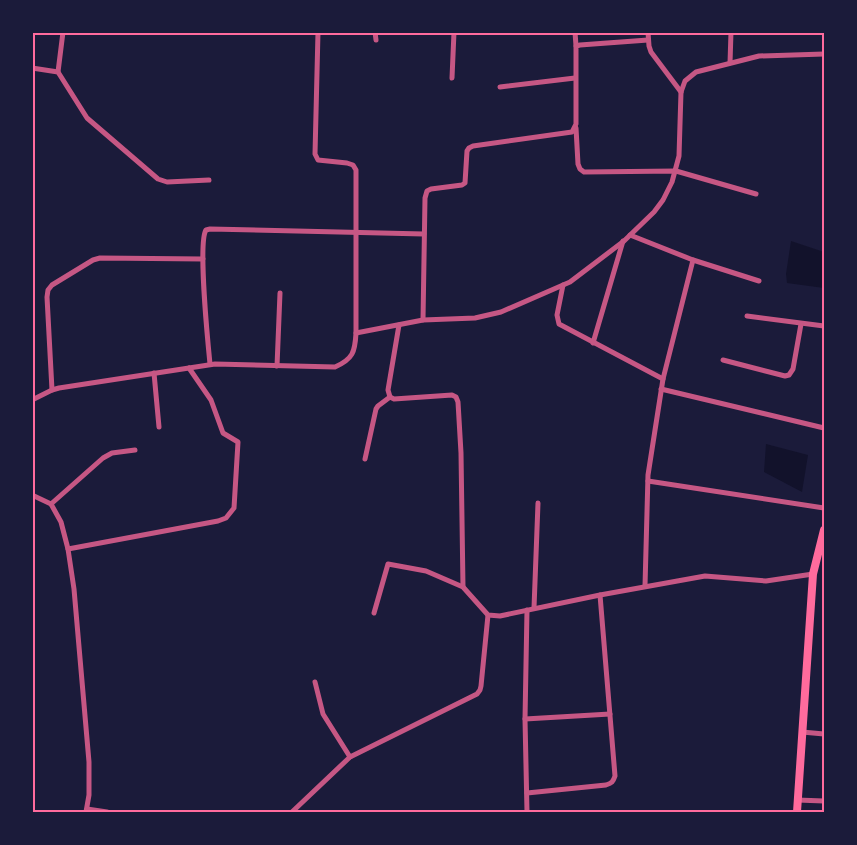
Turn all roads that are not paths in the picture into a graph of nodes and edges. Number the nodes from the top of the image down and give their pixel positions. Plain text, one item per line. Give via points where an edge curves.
1 (62, 32) edge
2 (318, 32) edge
3 (375, 32) edge
4 (454, 32) edge
5 (574, 32) edge
6 (648, 32) edge
7 (731, 32) edge
8 (376, 40) dead end
9 (648, 40) junction
10 (576, 46) junction
11 (824, 54) edge
12 (730, 63) junction
13 (32, 68) edge
14 (58, 72) junction
15 (452, 78) dead end
16 (575, 78) junction
17 (500, 87) dead end
18 (681, 92) junction
19 (576, 124) junction
20 (676, 171) junction
21 (209, 180) dead end
22 (756, 194) dead end
23 (355, 231) junction
24 (424, 234) junction
25 (630, 235) junction
26 (624, 241) junction
27 (203, 259) junction
28 (693, 260) junction
29 (759, 281) dead end
30 (563, 285) junction
31 (280, 293) dead end
32 (747, 316) dead end
33 (423, 320) junction
34 (801, 324) junction
35 (399, 325) junction
36 (824, 326) edge
37 (356, 333) junction
38 (593, 343) junction
39 (723, 360) dead end
40 (210, 364) junction
41 (277, 366) junction
42 (189, 368) junction
43 (154, 373) junction
44 (663, 379) junction
45 (661, 389) junction
46 (52, 390) junction
47 (390, 397) junction
48 (32, 400) edge
49 (159, 427) dead end
50 (824, 428) edge
51 (136, 450) dead end
52 (365, 459) dead end
53 (648, 481) junction
54 (32, 495) edge
55 (538, 503) dead end
56 (52, 504) junction
57 (824, 508) edge
58 (824, 530) edge
59 (68, 549) junction
60 (813, 574) junction
61 (645, 586) junction
62 (463, 587) junction
63 (600, 595) junction
64 (534, 608) junction
65 (527, 610) junction
66 (374, 613) dead end
67 (488, 615) junction
68 (315, 682) dead end
69 (610, 714) junction
70 (525, 719) junction
71 (802, 732) junction
72 (824, 734) edge
73 (350, 757) junction
74 (527, 793) junction
75 (797, 800) junction
76 (824, 801) edge
77 (86, 811) edge
78 (107, 812) edge
79 (292, 812) edge
80 (527, 812) edge
81 (797, 812) edge

1 - 14 street
2 - 23 street via 315,154 318,160 353,165 356,178
3 - 8 street
4 - 15 street
5 - 10 street
6 - 9 street
7 - 12 street
9 - 10 street
9 - 18 street via 651,52
10 - 16 street
11 - 12 street via 759,56
12 - 18 street via 689,76
13 - 14 street
14 - 21 street via 88,118 158,179 167,182
16 - 17 street
16 - 19 street
18 - 20 street via 680,150
19 - 20 street via 578,164 584,172
19 - 24 street via 575,129 567,134 469,148 465,183 427,191
20 - 22 street
20 - 25 street via 663,200
23 - 24 street
23 - 27 street via 210,229 203,234
23 - 37 street
24 - 33 street
25 - 26 street
25 - 28 street
26 - 30 street
26 - 38 street
27 - 40 street
27 - 46 street via 100,258 52,285 47,297
28 - 29 street
28 - 44 street
30 - 33 street via 489,315
30 - 38 street via 558,316 560,324
31 - 41 street
32 - 34 street
33 - 35 street
34 - 36 street
34 - 39 street via 789,376
35 - 37 street
35 - 47 street via 388,390
37 - 41 street via 356,348 352,356 335,367
38 - 44 street
40 - 41 street
40 - 42 street
42 - 43 street
42 - 59 street via 211,400 222,433 238,442 234,508 226,518 218,521
43 - 46 street
43 - 49 street
44 - 45 street
45 - 50 street
45 - 53 street
46 - 48 street
47 - 52 street via 376,409
47 - 62 street via 452,395 458,402
51 - 56 street via 112,453 103,458
53 - 57 street
53 - 61 street
54 - 56 street
55 - 64 street
56 - 59 street
58 - 60 main road
59 - 77 street via 87,736 89,779
60 - 61 street via 766,581 705,576
60 - 71 main road
61 - 63 street
62 - 66 street via 426,571 388,564
62 - 67 street
63 - 64 street
63 - 69 street
64 - 65 street
65 - 67 street via 500,616
65 - 70 street
67 - 73 street via 477,694
68 - 73 street via 323,714
69 - 70 street
69 - 74 street via 615,776 611,784
70 - 74 street
71 - 72 street
71 - 75 main road
73 - 79 street
74 - 80 street
75 - 76 street
75 - 81 main road
77 - 78 street

